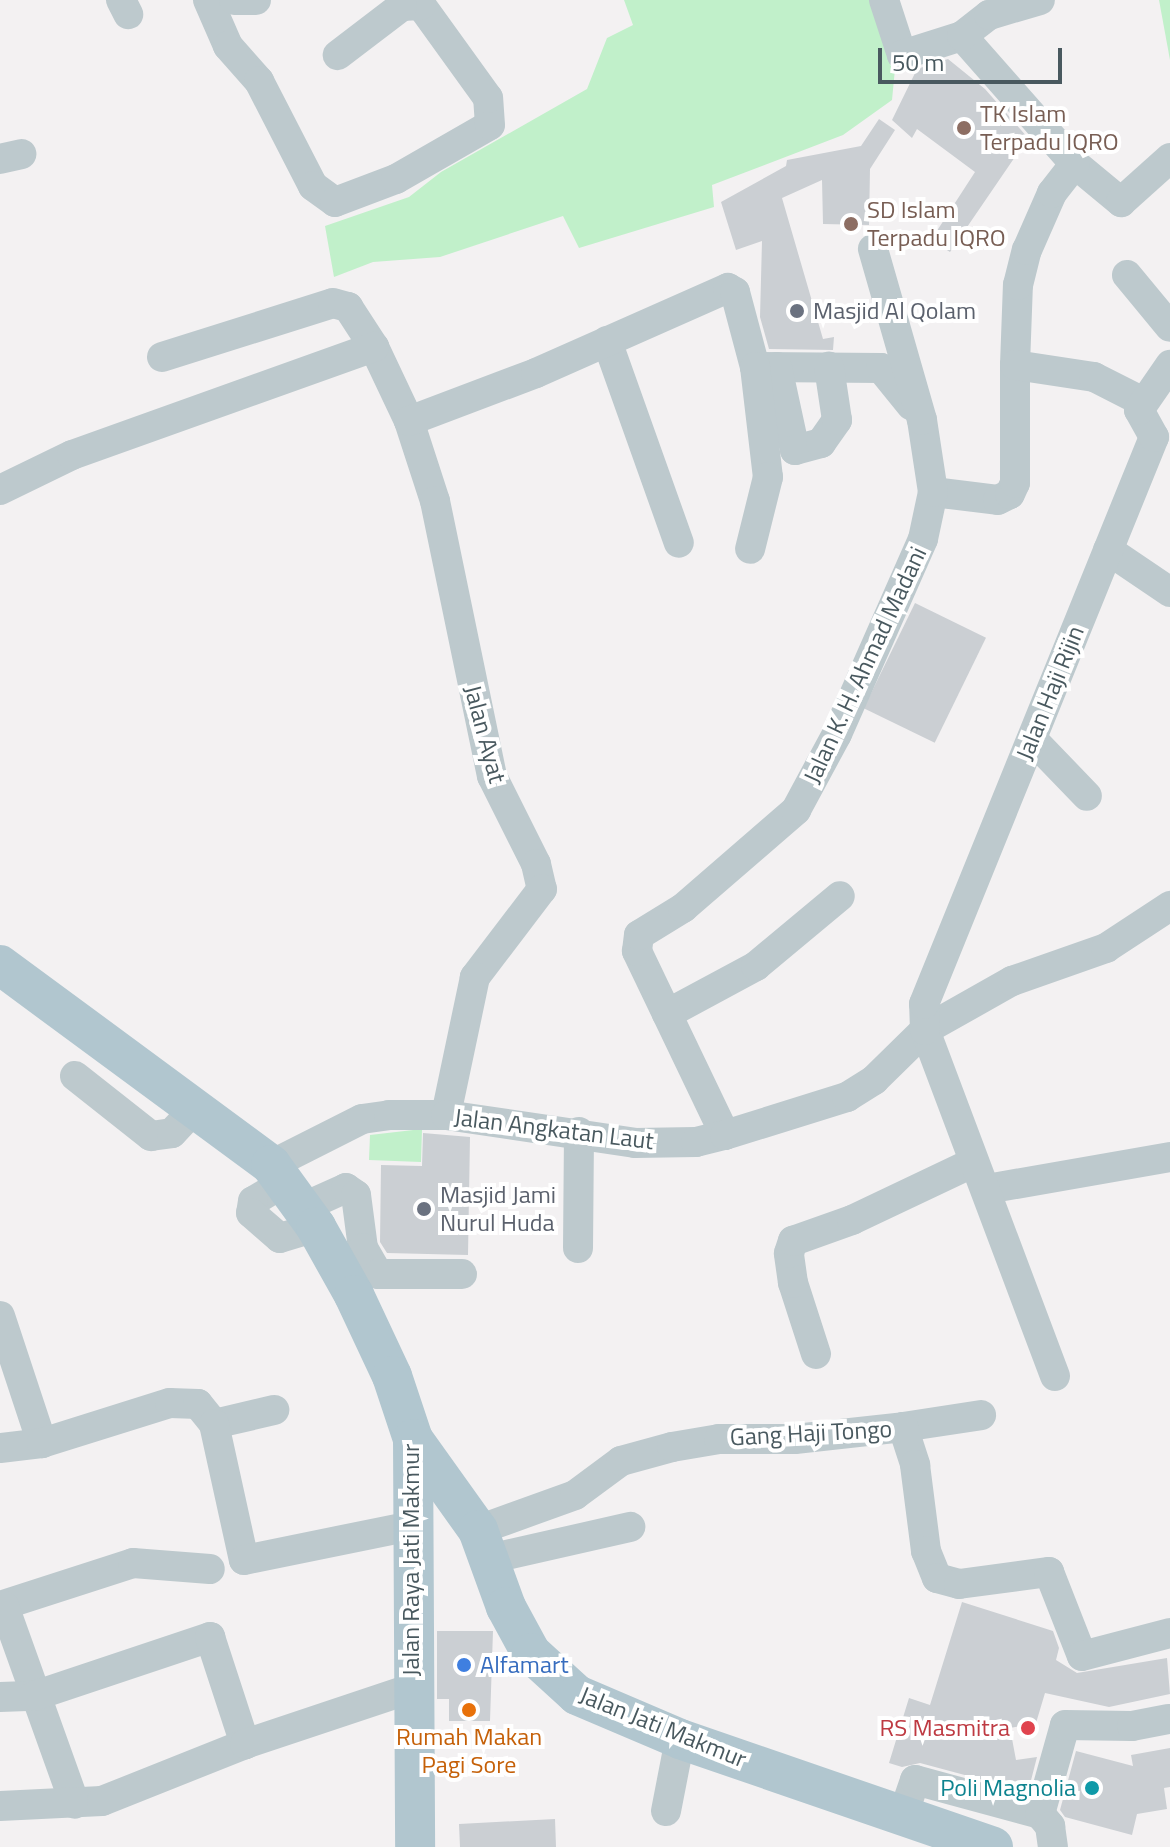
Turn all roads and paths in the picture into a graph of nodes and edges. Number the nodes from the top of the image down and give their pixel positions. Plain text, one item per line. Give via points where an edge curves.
1 (208, 0) edge
2 (234, 0) edge
3 (256, 0) edge
4 (884, 0) edge
5 (1040, 0) edge
6 (962, 36) junction
7 (338, 55) dead end
8 (1170, 158) edge
9 (1075, 164) junction
10 (873, 249) dead end
11 (1127, 275) dead end
12 (1170, 327) edge
13 (607, 341) junction
14 (374, 347) junction
15 (162, 357) dead end
16 (1015, 365) junction
17 (1170, 365) edge
18 (766, 367) junction
19 (829, 367) junction
20 (1143, 402) junction
21 (922, 420) junction
22 (409, 421) junction
23 (1162, 442) edge
24 (0, 490) edge
25 (933, 492) junction
26 (679, 543) dead end
27 (750, 549) dead end
28 (1108, 550) junction
29 (1170, 592) edge
30 (1032, 739) junction
31 (1087, 796) dead end
32 (840, 896) dead end
33 (1170, 906) edge
34 (0, 965) edge
35 (667, 1014) junction
36 (925, 1030) junction
37 (75, 1076) dead end
38 (197, 1106) junction
39 (446, 1115) junction
40 (579, 1132) junction
41 (725, 1135) junction
42 (1170, 1157) edge
43 (974, 1162) junction
44 (987, 1189) junction
45 (294, 1195) junction
46 (578, 1248) dead end
47 (462, 1274) dead end
48 (366, 1284) junction
49 (0, 1316) edge
50 (816, 1354) dead end
51 (1055, 1376) dead end
52 (274, 1410) dead end
53 (981, 1415) dead end
54 (214, 1424) junction
55 (903, 1427) junction
56 (413, 1439) junction
57 (42, 1443) junction
58 (0, 1448) edge
59 (411, 1526) junction
60 (630, 1527) dead end
61 (484, 1544) junction
62 (210, 1569) dead end
63 (2, 1606) edge
64 (1170, 1633) edge
65 (412, 1688) junction
66 (34, 1696) junction
67 (0, 1697) edge
68 (1168, 1719) dead end
69 (680, 1739) junction
70 (245, 1744) junction
71 (75, 1804) junction
72 (0, 1806) edge
73 (666, 1811) dead end
74 (1040, 1814) junction
75 (925, 1830) edge
76 (415, 1847) edge
77 (993, 1847) edge
78 (1053, 1847) edge

1 - 7 street via 228,46 259,81 313,186 335,202 378,187 490,125 492,108 433,15 421,5 402,6
2 - 3 street
4 - 6 street via 902,55
5 - 6 street via 989,15
6 - 9 street
8 - 9 street via 1121,202
9 - 16 street via 1052,193 1027,250 1018,285
10 - 21 street, Jalan K. H. Ahmad Madani
11 - 12 street
13 - 18 street via 728,288 735,292
13 - 22 street
13 - 26 street
14 - 15 street, Jalan Ayat via 358,317 333,303
14 - 22 street, Jalan Ayat
14 - 24 street via 72,455
16 - 20 street via 1082,374
16 - 25 street via 1015,483 1010,494 998,500
17 - 20 street
18 - 19 street
18 - 19 street via 795,450 821,443 837,420
18 - 27 street via 768,477
19 - 21 street via 881,368
20 - 23 street, Jalan Haji Rijin via 1141,421
21 - 25 street, Jalan K. H. Ahmad Madani
22 - 39 street, Jalan Ayat via 435,501 492,776 536,864 542,889 475,977
23 - 28 street, Jalan Haji Rijin
25 - 35 street, Jalan K. H. Ahmad Madani via 917,553 843,722 796,810 683,908 639,935 637,951
28 - 29 street
28 - 30 street, Jalan Haji Rijin
30 - 31 street
30 - 36 street, Jalan Haji Rijin via 924,1004
32 - 35 street via 756,966
33 - 36 street, Jalan Angkatan Laut via 1106,948 1012,981
34 - 38 main road, Jalan Raya Jati Makmur via 64,1017
35 - 41 street, Jalan K. H. Ahmad Madani
36 - 41 street, Jalan Angkatan Laut via 874,1080 847,1097
36 - 43 street
37 - 38 street via 151,1136 172,1133
38 - 45 main road, Jalan Raya Jati Makmur
39 - 40 street, Jalan Angkatan Laut
39 - 45 street, Jalan Angkatan Laut via 362,1119
40 - 41 street, Jalan Angkatan Laut via 635,1143 696,1142
40 - 46 street
42 - 44 street
43 - 44 street
43 - 50 street via 791,1243 793,1283
44 - 51 street
45 - 48 main road, Jalan Raya Jati Makmur
47 - 48 street
48 - 56 main road, Jalan Raya Jati Makmur
49 - 57 street
52 - 54 street
53 - 55 street
54 - 57 street via 203,1406 170,1403
54 - 59 street via 244,1560
55 - 61 street, Gang Haji Tongo via 795,1439 719,1439 621,1461 575,1495
55 - 64 street, Gang Haji Tongo via 915,1465 926,1551 937,1578 959,1584 1049,1572 1082,1656
56 - 59 main road, Jalan Raya Jati Makmur
56 - 61 main road, Jalan Jati Makmur
57 - 58 street
59 - 65 main road, Jalan Raya Jati Makmur
60 - 61 street
61 - 69 main road, Jalan Jati Makmur via 506,1607 531,1653 547,1670 577,1695
62 - 63 street via 133,1563
63 - 66 street
65 - 70 street
65 - 76 main road, Jalan Raya Jati Makmur
66 - 67 street
66 - 70 street via 210,1637
66 - 71 street
68 - 74 street via 1132,1726 1065,1725
69 - 73 street
69 - 75 main road, Jalan Jati Makmur
70 - 71 street via 102,1801
71 - 72 street
74 - 75 street via 915,1780
74 - 78 street via 1050,1826
75 - 77 main road, Jalan Jati Makmur

